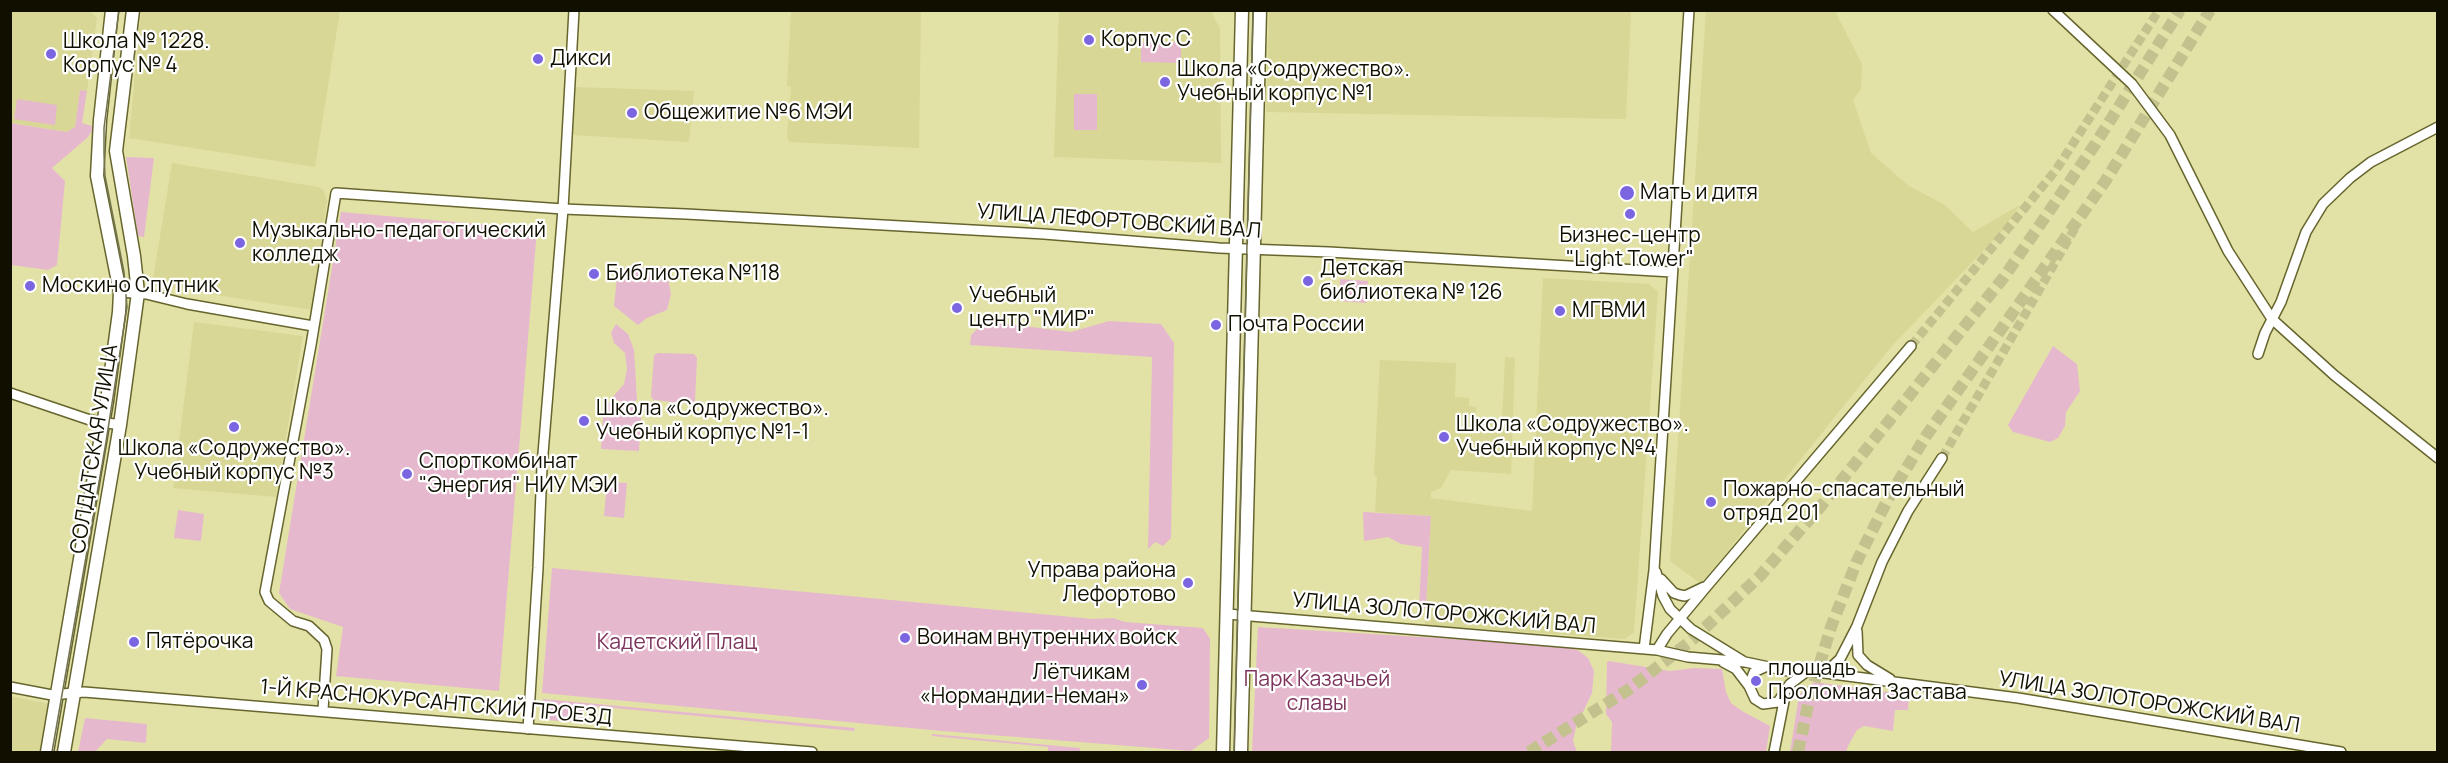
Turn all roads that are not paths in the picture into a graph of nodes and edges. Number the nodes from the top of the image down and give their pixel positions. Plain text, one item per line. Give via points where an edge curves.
1 (112, 10) edge
2 (133, 10) edge
3 (574, 10) edge
4 (1242, 10) edge
5 (1260, 10) edge
6 (1689, 10) edge
7 (2053, 10) edge
8 (2438, 127) edge
9 (563, 209) junction
10 (1237, 249) junction
11 (1253, 250) junction
12 (1672, 272) junction
13 (120, 292) junction
14 (138, 293) junction
15 (2272, 319) junction
16 (313, 326) junction
17 (1911, 346) tunnel mouth
18 (2258, 354) dead end
19 (10, 393) edge
20 (103, 422) junction
21 (120, 424) junction
22 (1942, 458) tunnel mouth
23 (2438, 458) edge
24 (1654, 567) junction
25 (1707, 586) junction
26 (1227, 614) junction
27 (1244, 616) junction
28 (1680, 618) junction
29 (1857, 626) junction
30 (1644, 649) junction
31 (1657, 650) junction
32 (1718, 660) junction
33 (1745, 662) junction
34 (1773, 668) junction
35 (1809, 671) junction
36 (1825, 673) junction
37 (1894, 682) junction
38 (1749, 686) junction
39 (10, 687) edge
40 (74, 692) junction
41 (1786, 693) junction
42 (57, 695) junction
43 (1764, 704) junction
44 (323, 711) junction
45 (1778, 726) junction
46 (528, 729) junction
47 (47, 753) edge
48 (64, 753) edge
49 (812, 753) edge
50 (1223, 753) edge
51 (1241, 753) edge
52 (1774, 753) edge
53 (2341, 753) edge

1 - 13 main road, СОЛДАТСКАЯ УЛИЦА via 97,176
2 - 14 main road, СОЛДАТСКАЯ УЛИЦА via 116,151
3 - 9 street
4 - 10 main road
5 - 11 main road
6 - 12 street
7 - 15 street via 2132,84 2170,135 2228,251
8 - 15 street via 2371,162 2323,204 2306,232
9 - 10 street, УЛИЦА ЛЕФОРТОВСКИЙ ВАЛ via 1044,234
9 - 16 street, УЛИЦА ЛЕФОРТОВСКИЙ ВАЛ via 336,193
9 - 46 street via 542,466
10 - 11 street, УЛИЦА ЛЕФОРТОВСКИЙ ВАЛ
10 - 26 main road
11 - 12 street, УЛИЦА ЛЕФОРТОВСКИЙ ВАЛ
11 - 27 main road
12 - 24 street
13 - 14 street
13 - 20 main road, СОЛДАТСКАЯ УЛИЦА
14 - 16 street
14 - 21 main road, СОЛДАТСКАЯ УЛИЦА
15 - 18 street
15 - 23 street via 2334,375
16 - 44 street via 265,592 285,615 309,626 324,640 327,650
17 - 25 street
19 - 20 street
20 - 21 street
20 - 42 main road, СОЛДАТСКАЯ УЛИЦА
21 - 40 main road, СОЛДАТСКАЯ УЛИЦА
22 - 29 street via 1882,562
24 - 25 street via 1676,594 1685,596
24 - 28 street via 1663,596
24 - 30 street
25 - 28 street
26 - 27 street, УЛИЦА ЗОЛОТОРОЖСКИЙ ВАЛ
26 - 50 main road
27 - 30 street, УЛИЦА ЗОЛОТОРОЖСКИЙ ВАЛ
27 - 51 main road
28 - 31 street
28 - 33 street
29 - 36 street via 1837,663
29 - 37 street via 1858,655
30 - 31 street, УЛИЦА ЗОЛОТОРОЖСКИЙ ВАЛ
31 - 32 street
32 - 33 street
32 - 38 street via 1736,669
33 - 34 street
34 - 35 street, УЛИЦА ЗОЛОТОРОЖСКИЙ ВАЛ
34 - 38 street via 1754,672
34 - 41 street via 1787,680
35 - 36 street, УЛИЦА ЗОЛОТОРОЖСКИЙ ВАЛ
35 - 41 street via 1795,679
36 - 37 street, УЛИЦА ЗОЛОТОРОЖСКИЙ ВАЛ
37 - 53 street, УЛИЦА ЗОЛОТОРОЖСКИЙ ВАЛ via 2018,698
38 - 43 street via 1755,699
39 - 42 street, 1-Й КРАСНОКУРСАНТСКИЙ ПРОЕЗД
40 - 42 street, 1-Й КРАСНОКУРСАНТСКИЙ ПРОЕЗД
40 - 44 street, 1-Й КРАСНОКУРСАНТСКИЙ ПРОЕЗД
40 - 48 main road, СОЛДАТСКАЯ УЛИЦА
41 - 43 street via 1778,702
41 - 45 street
42 - 47 main road, СОЛДАТСКАЯ УЛИЦА
43 - 45 street
44 - 46 street, 1-Й КРАСНОКУРСАНТСКИЙ ПРОЕЗД
45 - 52 street
46 - 49 street, 1-Й КРАСНОКУРСАНТСКИЙ ПРОЕЗД

